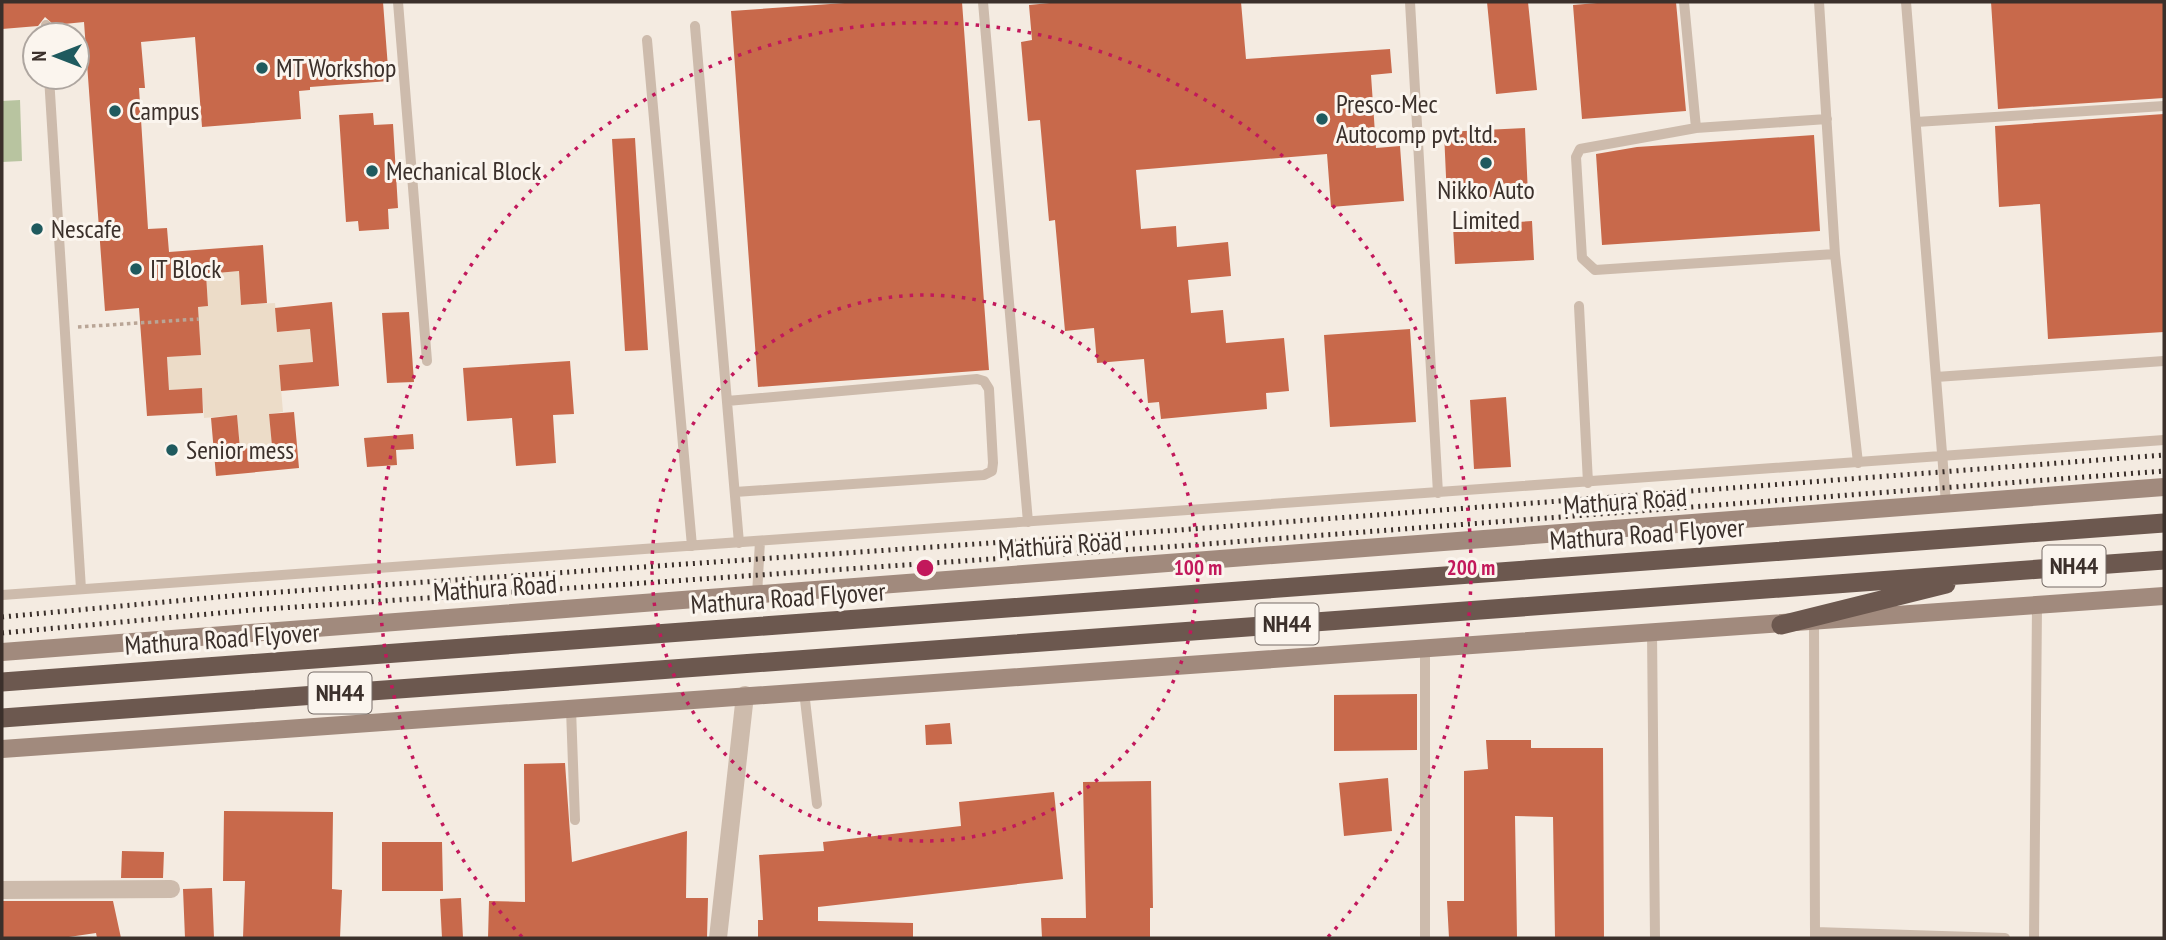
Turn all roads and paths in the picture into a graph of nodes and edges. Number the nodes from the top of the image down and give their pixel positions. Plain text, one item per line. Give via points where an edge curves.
1 (398, 2) edge
2 (983, 2) edge
3 (1410, 2) edge
4 (1684, 2) edge
5 (1818, 2) edge
6 (1906, 2) edge
7 (695, 26) dead end
8 (647, 40) dead end
9 (50, 91) edge
10 (2164, 106) edge
11 (1827, 119) junction
12 (1916, 122) junction
13 (1696, 128) junction
14 (1835, 254) junction
15 (1579, 306) dead end
16 (198, 319) dead end
17 (67, 328) junction
18 (427, 361) dead end
19 (2164, 361) edge
20 (1936, 377) junction
21 (727, 401) junction
22 (2164, 440) edge
23 (1943, 457) junction
24 (1858, 463) junction
25 (1588, 483) junction
26 (2164, 487) edge
27 (735, 492) junction
28 (1438, 493) junction
29 (1946, 503) junction
30 (1028, 523) junction
31 (2164, 523) edge
32 (760, 541) junction
33 (739, 543) junction
34 (692, 546) junction
35 (2164, 560) edge
36 (1984, 573) junction
37 (80, 589) junction
38 (2, 595) edge
39 (757, 595) junction
40 (2164, 596) edge
41 (2037, 606) junction
42 (1814, 623) junction
43 (1781, 625) junction
44 (1652, 632) junction
45 (1426, 647) junction
46 (2, 652) edge
47 (2, 682) edge
48 (804, 691) junction
49 (745, 695) junction
50 (571, 709) junction
51 (2, 718) edge
52 (2, 749) edge
53 (817, 804) dead end
54 (575, 820) dead end
55 (171, 889) dead end
56 (2, 890) edge
57 (1815, 935) edge
58 (718, 938) edge
59 (1426, 938) edge
60 (1655, 938) edge
61 (2005, 938) edge
62 (2034, 938) edge

1 - 18 lane
2 - 30 lane
3 - 28 lane
4 - 13 lane
5 - 11 lane
6 - 12 lane
7 - 21 lane
8 - 34 lane
9 - 17 lane
10 - 12 lane
11 - 13 lane
11 - 14 lane
12 - 20 lane
13 - 14 lane via 1580,149 1576,157 1582,258 1588,266 1595,270
14 - 24 lane
15 - 25 lane
16 - 17 path
17 - 37 lane
19 - 20 lane
20 - 23 lane
21 - 27 lane
21 - 27 lane via 977,379 989,389 993,463 992,471 984,475
22 - 23 lane
23 - 24 lane
23 - 29 lane
24 - 25 lane
25 - 28 lane
26 - 29 main road, Mathura Road
27 - 33 lane
28 - 30 lane
29 - 39 main road, Mathura Road
30 - 32 lane
31 - 47 highway, Mathura Road Flyover / NH44
32 - 33 lane
32 - 39 lane
33 - 34 lane
34 - 37 lane
35 - 36 highway, NH44
36 - 43 highway
36 - 51 highway, NH44
37 - 38 lane
39 - 46 main road, Mathura Road
40 - 41 main road
41 - 42 main road
41 - 62 lane
42 - 43 main road
42 - 57 lane
43 - 44 main road
44 - 45 main road
44 - 60 lane
45 - 48 main road
45 - 59 lane
48 - 49 main road
48 - 53 lane
49 - 50 main road
49 - 58 street
50 - 52 main road
50 - 54 lane
55 - 56 street
57 - 61 lane

